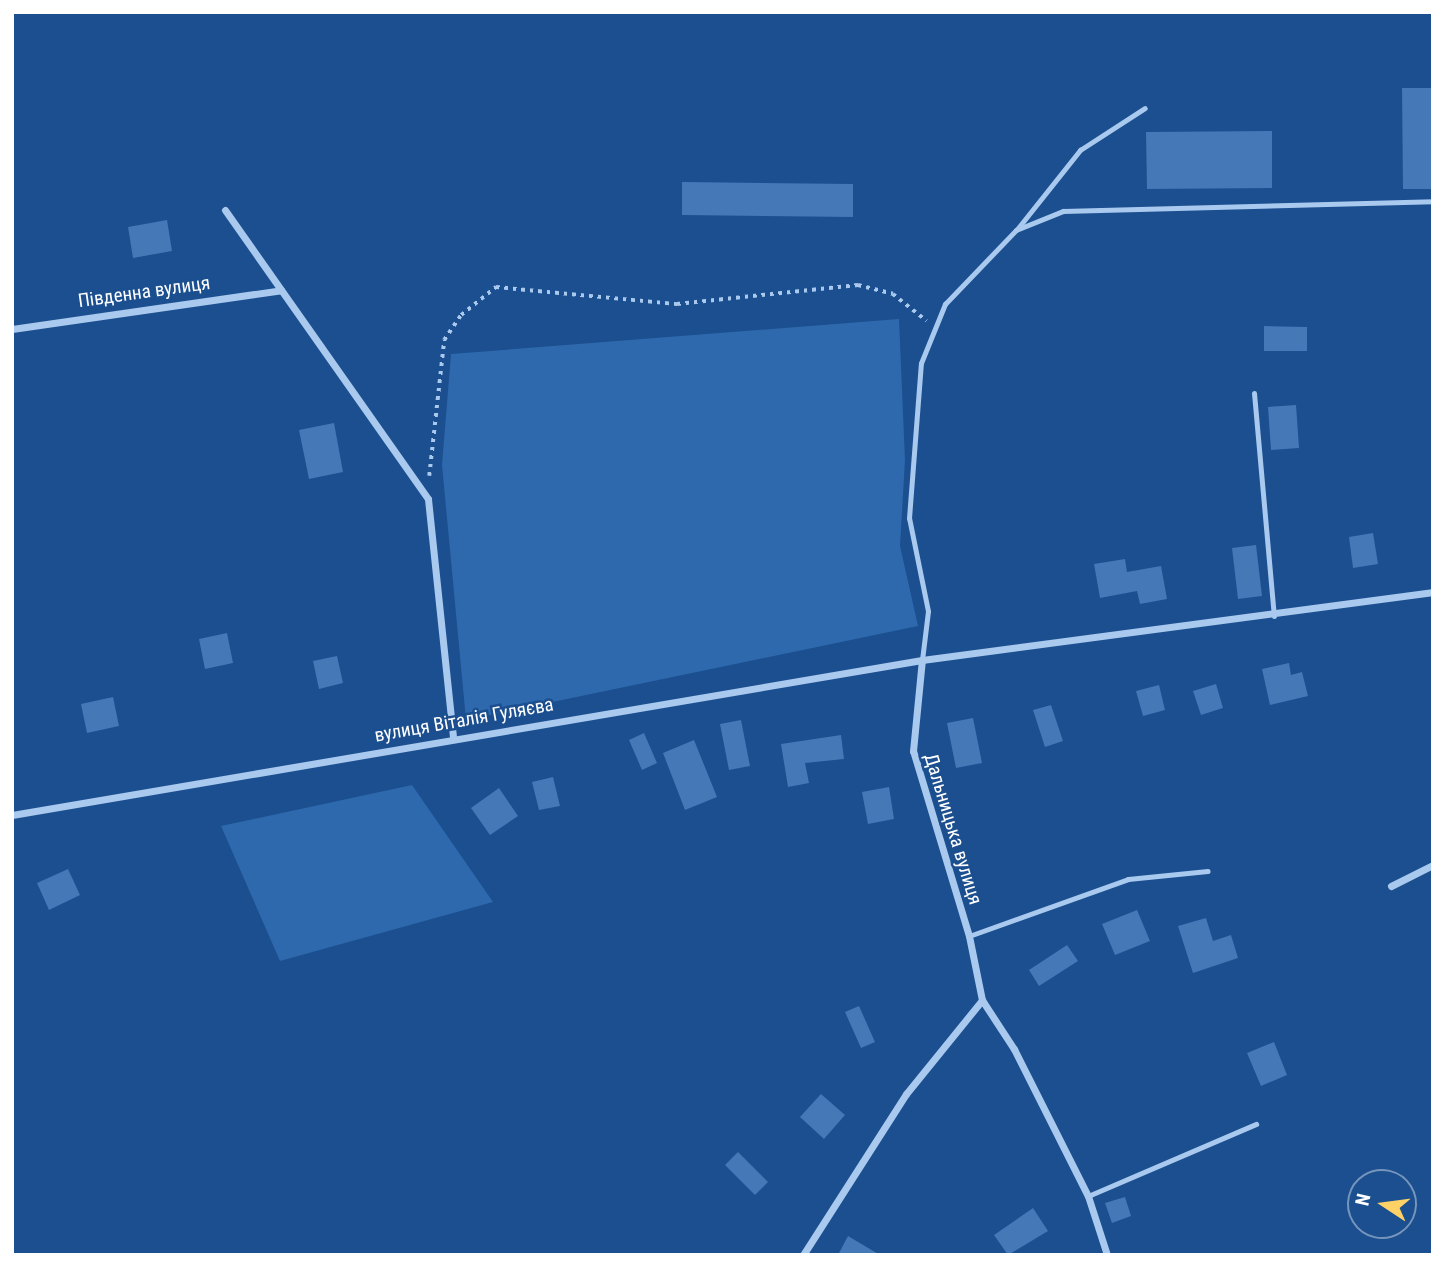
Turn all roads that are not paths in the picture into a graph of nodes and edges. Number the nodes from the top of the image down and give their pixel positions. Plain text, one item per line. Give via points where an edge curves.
1 (1145, 108) dead end
2 (1433, 201) edge
3 (225, 210) dead end
4 (1016, 230) junction
5 (281, 290) junction
6 (12, 329) edge
7 (1254, 393) dead end
8 (1433, 592) edge
9 (1274, 616) junction
10 (922, 660) junction
11 (453, 738) junction
12 (12, 815) edge
13 (1433, 865) edge
14 (1208, 871) dead end
15 (1391, 886) dead end
16 (969, 936) junction
17 (982, 1000) junction
18 (1256, 1124) dead end
19 (1088, 1196) junction
20 (803, 1255) edge
21 (1107, 1255) edge

1 - 4 lane via 1080,150
2 - 4 lane via 1063,211
3 - 5 street
4 - 10 lane via 932,324 921,363 909,518 928,611
5 - 6 street, Південна вулиця
5 - 11 street via 428,499
7 - 9 lane
8 - 9 street
9 - 10 street
10 - 11 street, вулиця Віталія Гуляєва
10 - 16 street, Дальницька вулиця via 913,751
11 - 12 street, вулиця Віталія Гуляєва
13 - 15 street
14 - 16 lane via 1128,879
16 - 17 street, Дальницька вулиця
17 - 19 street via 1014,1049
17 - 20 street via 906,1094
18 - 19 lane
19 - 21 street

